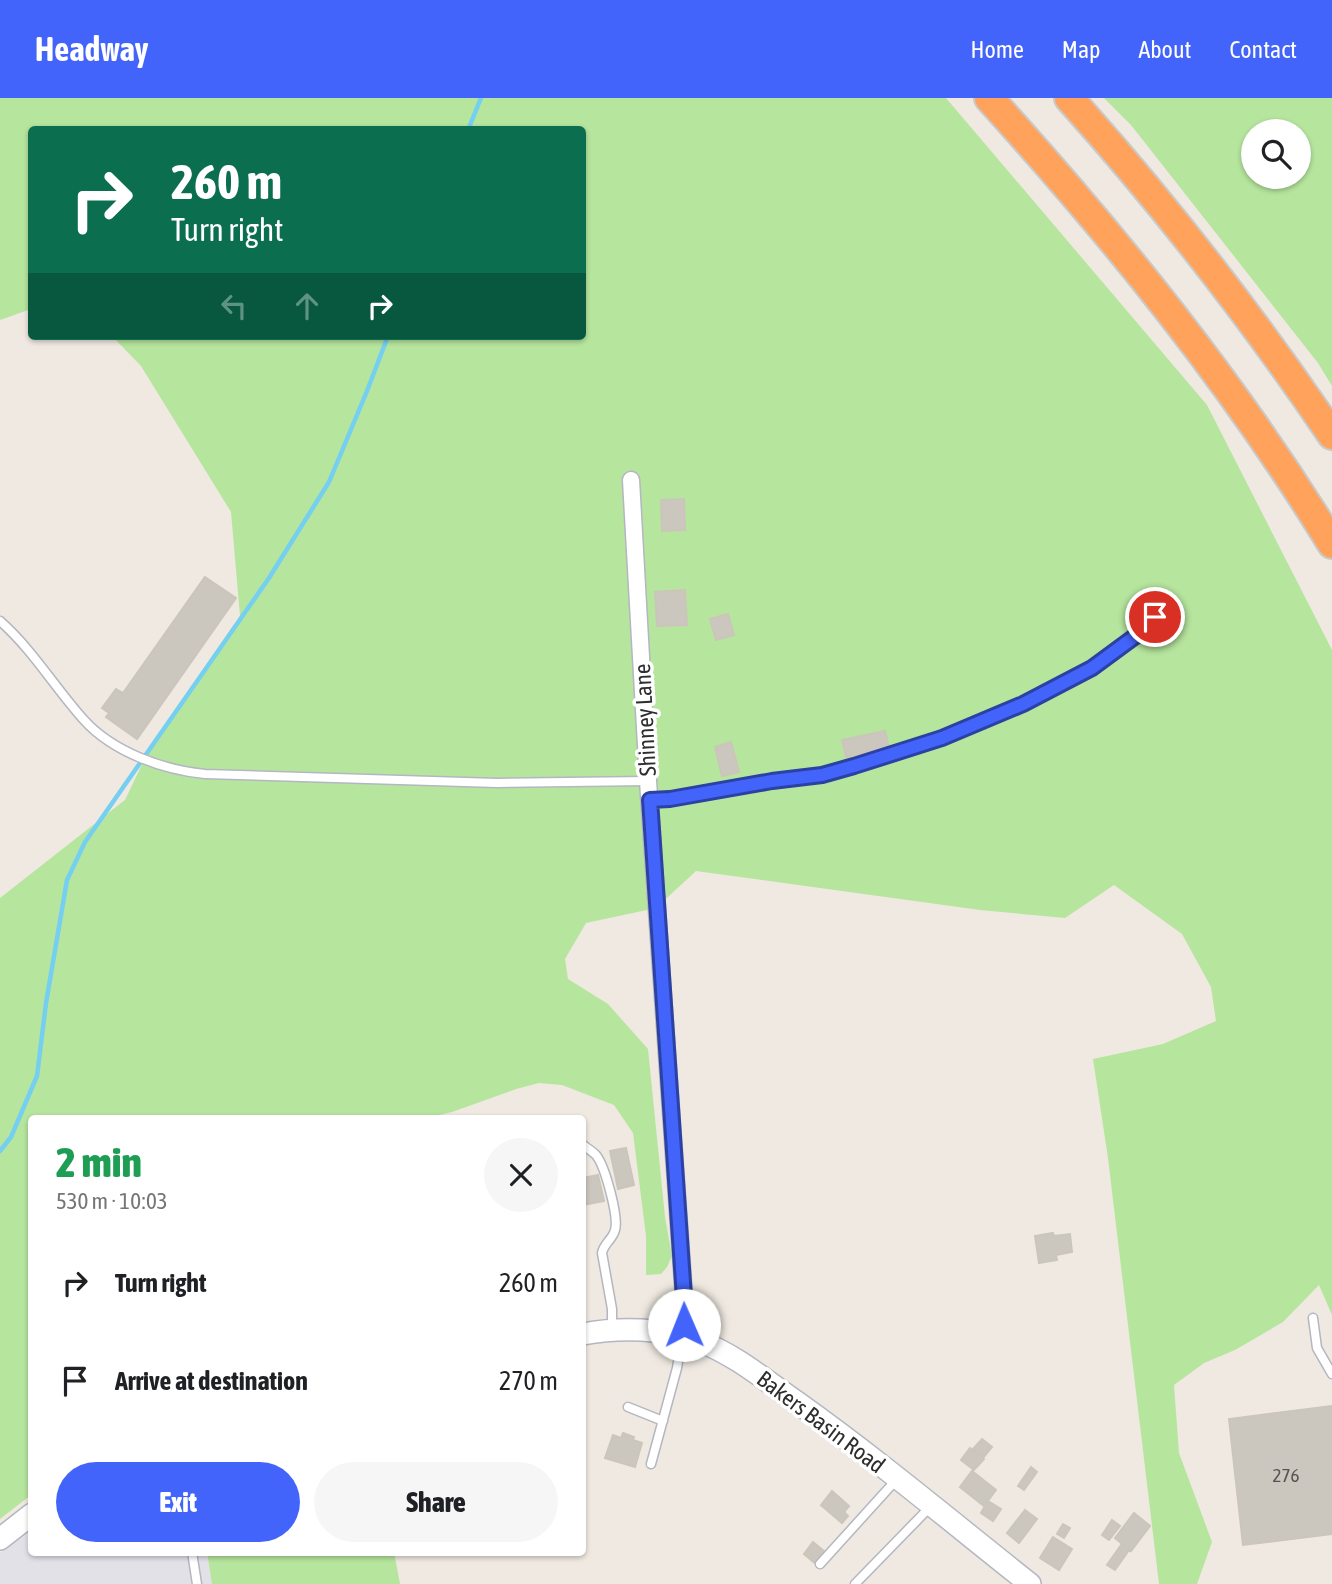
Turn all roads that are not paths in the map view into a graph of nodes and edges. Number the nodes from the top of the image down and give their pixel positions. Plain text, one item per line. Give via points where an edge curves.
1 (989, 98) edge
2 (1073, 102) edge
3 (1332, 435) edge
4 (631, 480) dead end
5 (1332, 544) edge
6 (1164, 605) dead end
7 (0, 621) edge
8 (648, 781) junction
9 (650, 800) junction
10 (586, 1147) edge
11 (1313, 1318) dead end
12 (612, 1331) junction
13 (586, 1334) edge
14 (682, 1336) junction
15 (1332, 1374) edge
16 (628, 1407) dead end
17 (663, 1421) junction
18 (651, 1464) dead end
19 (897, 1479) junction
20 (931, 1506) junction
21 (28, 1517) edge
22 (0, 1539) edge
23 (193, 1556) edge
24 (820, 1564) dead end
25 (197, 1584) edge
26 (855, 1584) edge
27 (1030, 1584) edge

1 - 5 highway via 1192,340 1270,447
2 - 3 highway via 1239,304
4 - 8 street, Shinney Lane
6 - 9 lane via 1145,629 1092,668 942,738 822,775
7 - 8 lane via 96,731 136,755 174,770 497,783
8 - 9 street, Shinney Lane
9 - 14 street, Shinney Lane via 685,1312
10 - 12 lane via 605,1173 616,1220 615,1231 601,1253
11 - 15 lane via 1317,1348
12 - 13 main road, Bakers Basin Road
12 - 14 main road, Bakers Basin Road
14 - 17 lane
14 - 19 main road, Bakers Basin Road via 733,1357
16 - 17 lane
17 - 18 lane
19 - 20 main road, Bakers Basin Road
19 - 24 lane
20 - 26 lane
20 - 27 main road, Bakers Basin Road
21 - 22 main road
23 - 25 lane

